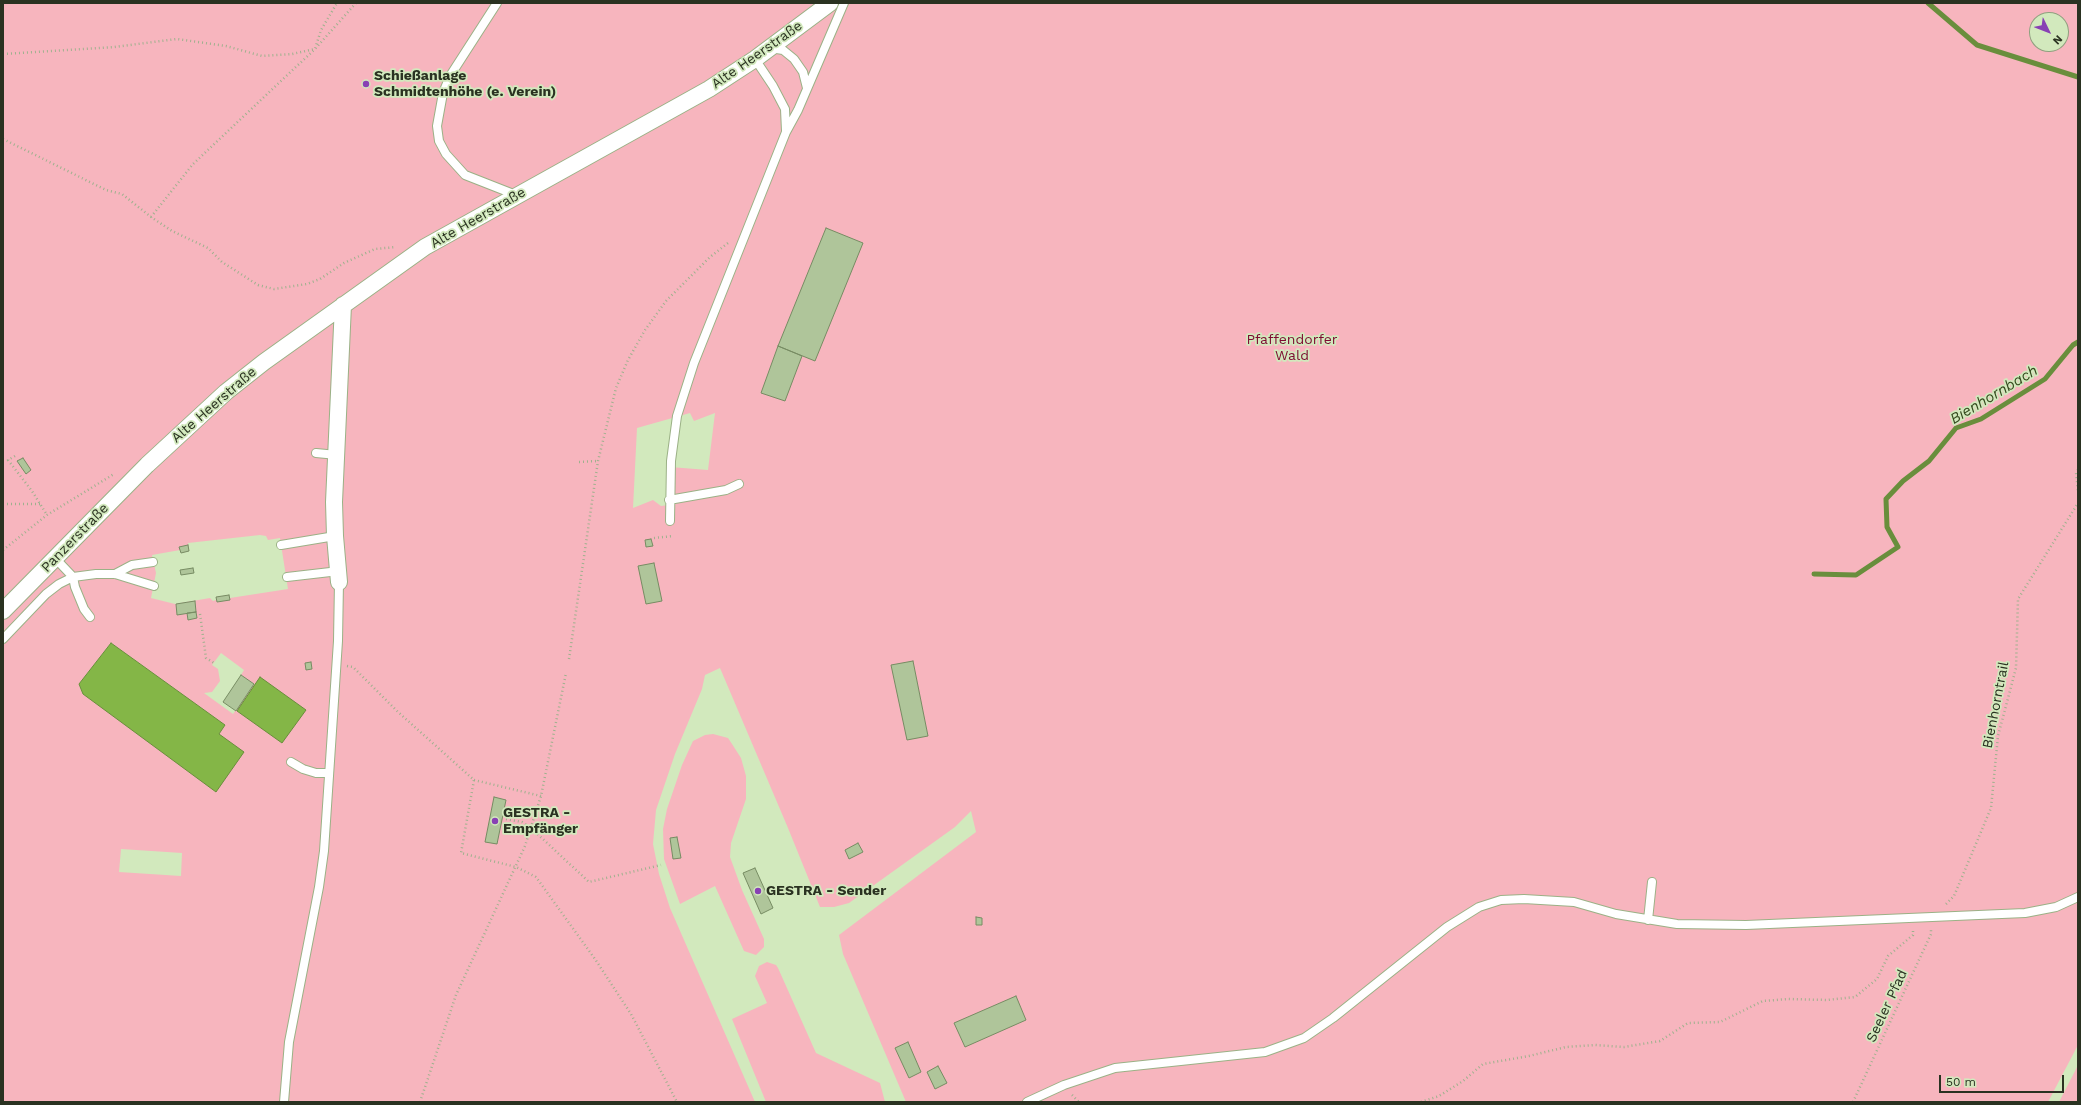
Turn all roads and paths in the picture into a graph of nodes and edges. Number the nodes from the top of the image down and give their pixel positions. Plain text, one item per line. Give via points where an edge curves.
1 (337, 3) edge
2 (356, 3) edge
3 (497, 3) edge
4 (830, 3) edge
5 (844, 3) edge
6 (770, 48) junction
7 (315, 49) junction
8 (3, 54) edge
9 (755, 59) junction
10 (807, 89) junction
11 (786, 132) junction
12 (3, 139) edge
13 (516, 195) junction
14 (151, 217) junction
15 (744, 235) junction
16 (397, 247) dead end
17 (343, 305) junction
18 (597, 442) dead end
19 (602, 443) junction
20 (316, 453) dead end
21 (337, 455) junction
22 (15, 456) dead end
23 (598, 461) junction
24 (579, 462) dead end
25 (147, 465) joint
26 (2078, 470) edge
27 (118, 471) dead end
28 (739, 484) dead end
29 (2078, 492) edge
30 (669, 500) junction
31 (2078, 503) edge
32 (3, 504) edge
33 (40, 504) junction
34 (47, 515) junction
35 (670, 522) dead end
36 (335, 536) junction
37 (673, 536) dead end
38 (654, 538) dead end
39 (281, 545) dead end
40 (3, 550) edge
41 (55, 558) junction
42 (154, 562) dead end
43 (115, 574) junction
44 (339, 576) junction
45 (73, 577) junction
46 (287, 577) dead end
47 (154, 586) dead end
48 (3, 611) edge
49 (200, 614) dead end
50 (90, 617) dead end
51 (3, 639) edge
52 (569, 660) dead end
53 (214, 663) dead end
54 (336, 665) junction
55 (566, 673) dead end
56 (292, 762) dead end
57 (329, 773) junction
58 (474, 780) junction
59 (541, 796) junction
60 (506, 819) dead end
61 (531, 828) junction
62 (661, 865) dead end
63 (516, 868) junction
64 (1652, 882) dead end
65 (2078, 897) edge
66 (1949, 916) junction
67 (1912, 917) junction
68 (1931, 917) junction
69 (1648, 920) junction
70 (284, 1102) edge
71 (420, 1102) edge
72 (678, 1102) edge
73 (1027, 1102) edge
74 (1421, 1102) edge
75 (1853, 1102) edge

1 - 7 path via 321,30
2 - 7 path
3 - 13 lane via 450,76 443,93 437,126 439,141 446,154 465,175
4 - 6 street, Alte Heerstraße
5 - 10 lane
6 - 9 street, Alte Heerstraße
6 - 10 lane via 783,50 794,59 803,72
7 - 8 path via 262,56 226,46 177,39 114,47
7 - 14 path via 193,164
9 - 11 lane via 785,109
9 - 13 street, Alte Heerstraße via 662,116
10 - 11 lane
11 - 15 lane
12 - 14 path via 106,190 122,194
13 - 17 street, Alte Heerstraße via 425,247
14 - 16 path via 172,231 208,248 222,262 258,285 274,289 307,284 320,279 344,263 375,250
15 - 19 path via 710,257 666,301 645,330 616,388
15 - 30 lane via 694,362 677,416
17 - 21 street
17 - 25 street, Alte Heerstraße via 226,392
18 - 19 path
19 - 23 path
20 - 21 lane
21 - 36 street
22 - 33 path via 8,460
23 - 24 path
23 - 52 path
25 - 41 street, Panzerstraße
26 - 29 path
27 - 34 path
28 - 30 lane via 726,490
30 - 35 lane
31 - 66 path, Bienhorntrail via 2018,599 2016,668 1998,736 1991,808 1954,896 1946,905
32 - 33 path
33 - 34 path
34 - 40 path
36 - 39 lane
36 - 44 street
37 - 38 path
41 - 45 lane
41 - 48 street, Panzerstraße
42 - 43 lane via 132,565
43 - 45 lane
43 - 47 lane
44 - 46 lane
44 - 54 lane
45 - 50 lane via 84,610
45 - 51 lane via 46,594
49 - 53 path via 206,658
54 - 57 lane
54 - 58 path via 353,667 398,712
55 - 59 path
56 - 57 lane via 303,769
57 - 70 lane via 324,851 289,1042
58 - 59 path
58 - 63 path via 461,853
59 - 61 path
60 - 61 path via 522,822
61 - 62 path via 589,882
61 - 63 path
63 - 71 path via 456,995
63 - 72 path via 536,877 595,959 631,1014
64 - 69 lane
65 - 66 lane via 2045,910
66 - 68 lane
67 - 68 lane
67 - 69 lane via 1746,925 1677,924
67 - 74 path via 1913,935 1888,956 1877,979 1855,996 1827,1000 1762,1001 1720,1022 1688,1023 1660,1041 1624,1047 1566,1047 1483,1064 1439,1096
68 - 75 path, Seeler Pfad via 1931,934
69 - 73 lane via 1574,902 1524,899 1490,903 1447,927 1304,1038 1265,1052 1115,1068 1064,1085

